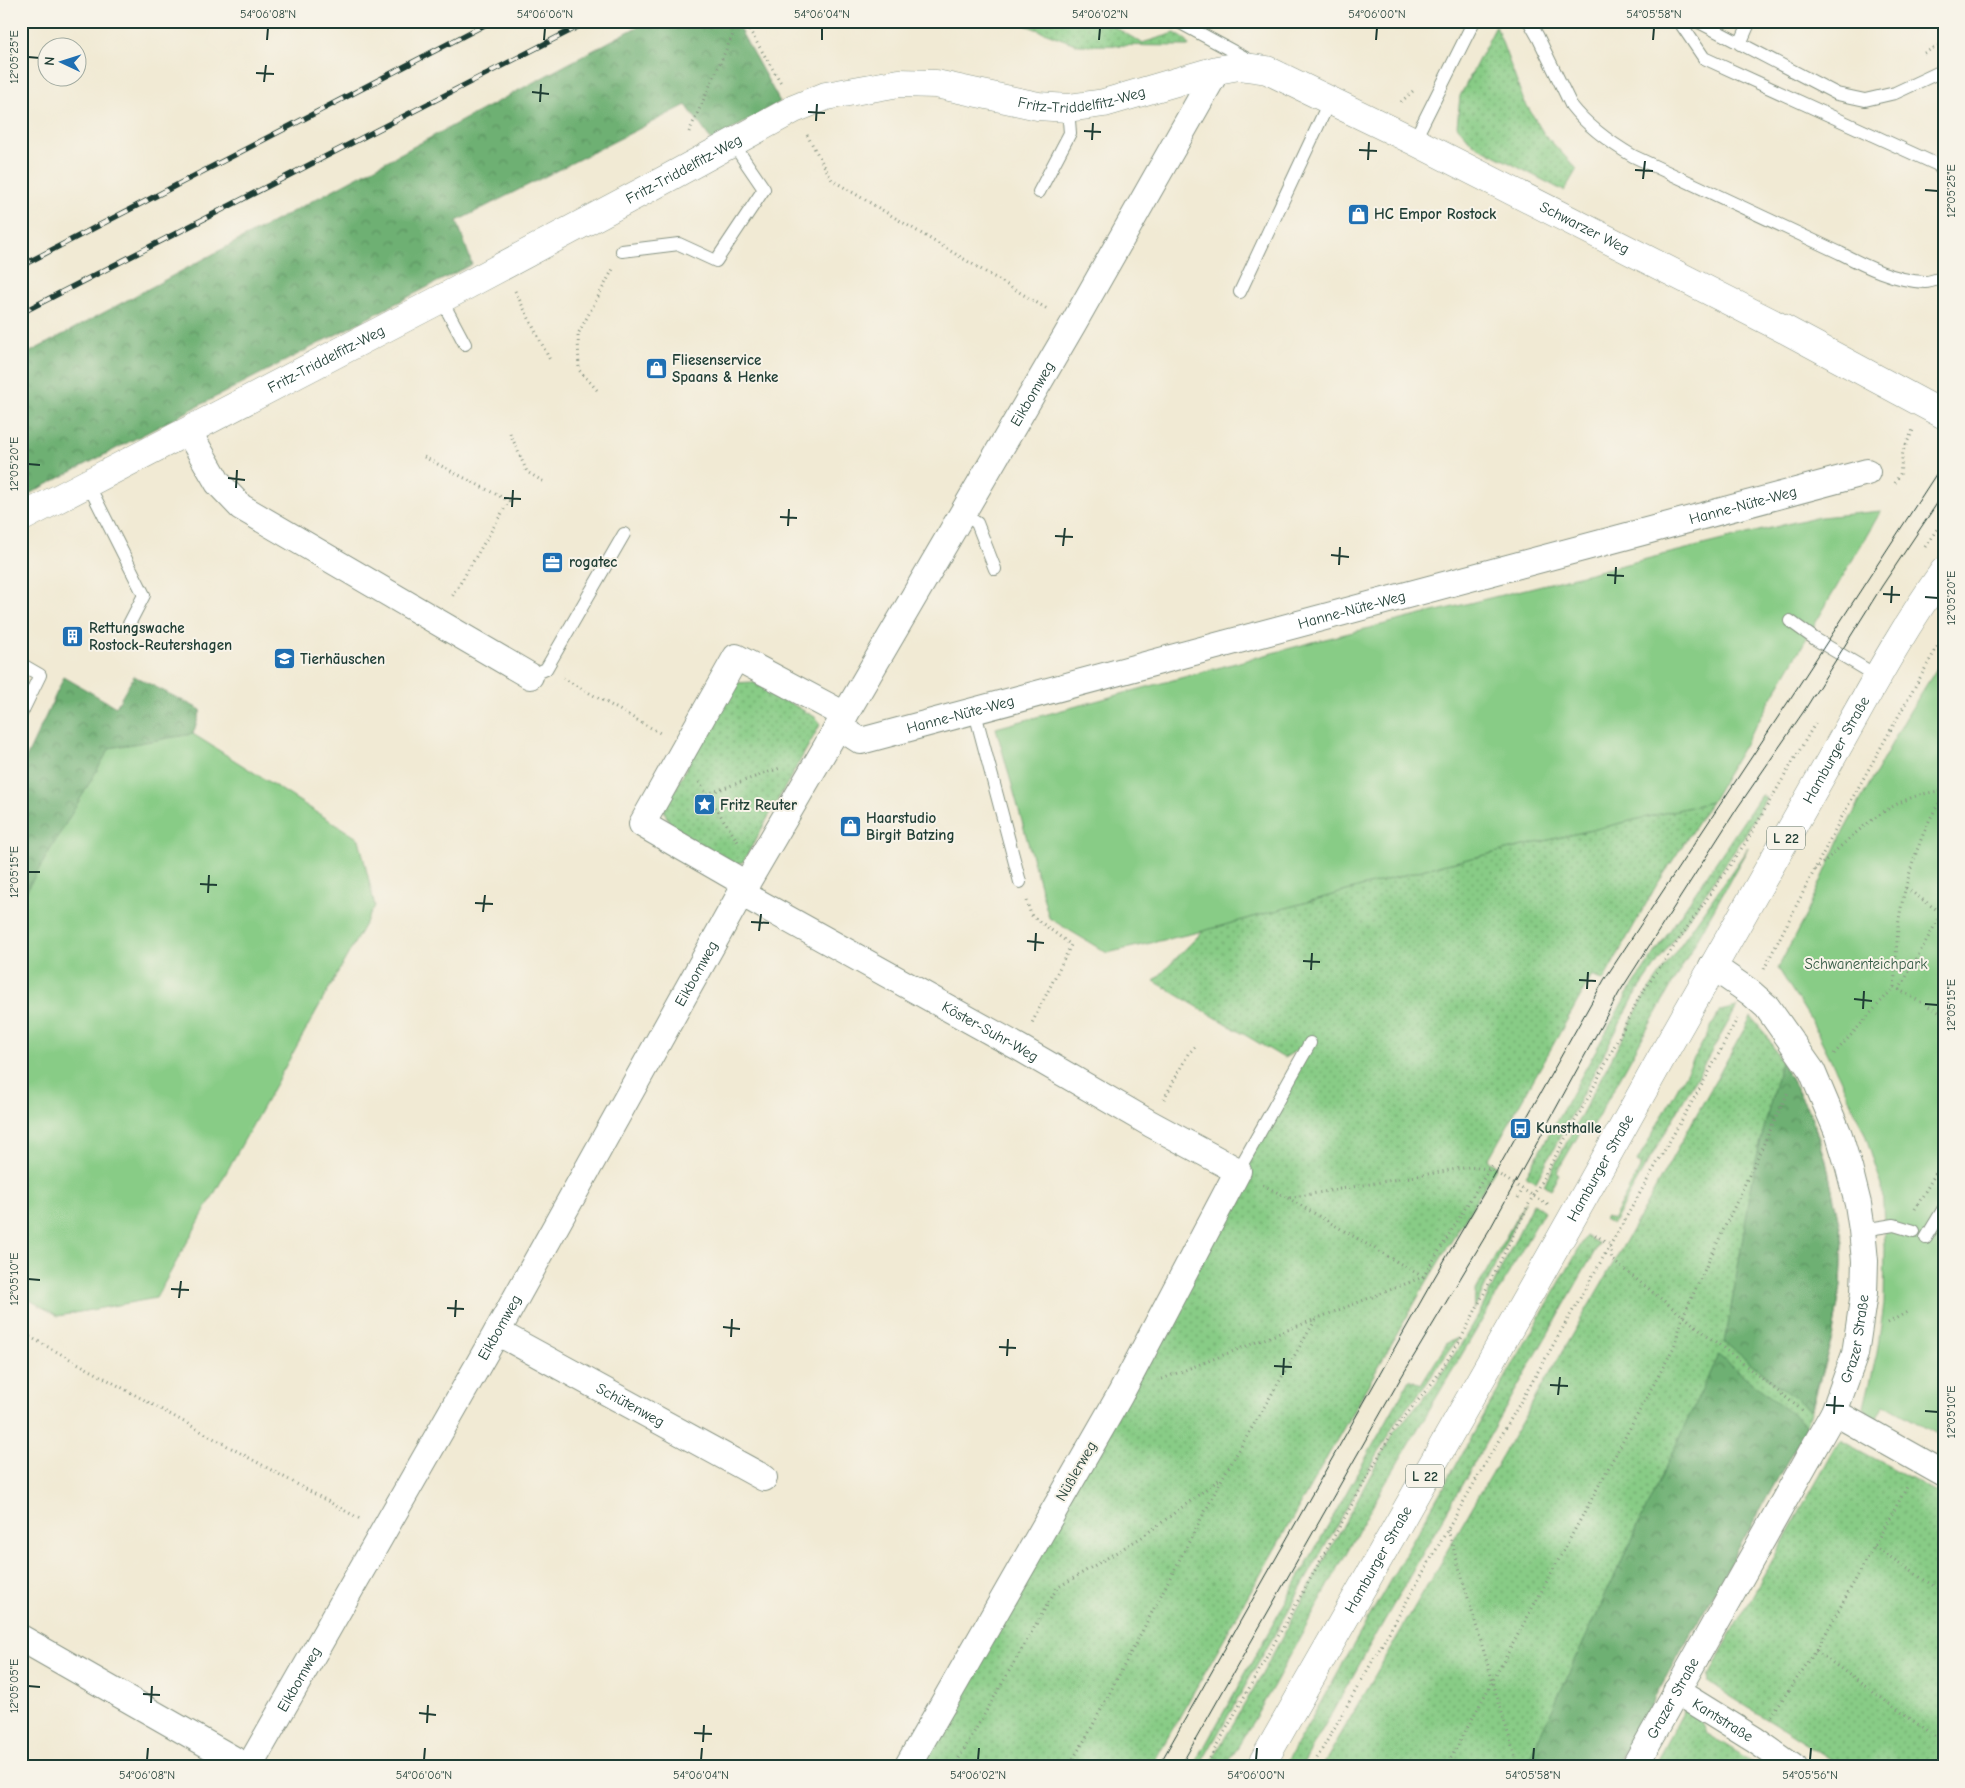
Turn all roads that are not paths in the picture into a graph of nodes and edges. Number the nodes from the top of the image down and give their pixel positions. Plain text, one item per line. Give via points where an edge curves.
1 (1177, 21) edge
2 (1474, 21) edge
3 (1529, 21) edge
4 (1679, 21) edge
5 (1697, 21) edge
6 (1750, 21) edge
7 (1740, 44) junction
8 (1217, 70) junction
9 (1267, 70) junction
10 (1944, 70) edge
11 (1330, 100) junction
12 (1068, 108) junction
13 (1414, 141) junction
14 (732, 142) junction
15 (1944, 172) edge
16 (1039, 192) dead end
17 (622, 251) road end
18 (1944, 277) edge
19 (1240, 292) dead end
20 (441, 299) junction
21 (465, 344) dead end
22 (1944, 415) edge
23 (188, 431) junction
24 (1867, 472) dead end
25 (88, 484) junction
26 (963, 514) junction
27 (21, 518) edge
28 (624, 534) dead end
29 (995, 569) dead end
30 (1944, 571) edge
31 (1790, 621) dead end
32 (128, 626) dead end
33 (21, 664) edge
34 (538, 672) joint
35 (1877, 676) junction
36 (974, 709) junction
37 (21, 714) edge
38 (842, 721) junction
39 (1020, 882) road end
40 (744, 889) junction
41 (1712, 966) junction
42 (1310, 1043) dead end
43 (1238, 1171) junction
44 (1944, 1208) edge
45 (1909, 1229) road end
46 (1862, 1230) junction
47 (1926, 1238) dead end
48 (497, 1332) junction
49 (1829, 1420) junction
50 (1944, 1474) edge
51 (764, 1478) dead end
52 (21, 1638) edge
53 (1676, 1691) junction
54 (248, 1767) edge
55 (907, 1767) edge
56 (1260, 1767) edge
57 (1634, 1767) edge
58 (1793, 1767) edge

1 - 9 lane
2 - 13 lane
3 - 18 lane via 1578,113 1604,138 1633,156 1868,267 1927,282
4 - 15 lane via 1704,58 1938,165
5 - 7 lane
6 - 7 lane
7 - 10 lane via 1837,94 1865,100 1895,93
8 - 9 street, Schwarzer Weg via 1239,66
8 - 12 street, Fritz-Triddelfitz-Weg via 1104,103
8 - 26 street, Eikbomweg
9 - 11 street, Schwarzer Weg
11 - 13 street, Schwarzer Weg
11 - 19 lane
12 - 14 street, Fritz-Triddelfitz-Weg via 1038,106 936,84 899,83 826,96 794,108
12 - 16 lane via 1070,133
13 - 22 street, Schwarzer Weg via 1786,330
14 - 17 lane via 764,189 716,261 679,244
14 - 20 street, Fritz-Triddelfitz-Weg
20 - 21 lane
20 - 23 street, Fritz-Triddelfitz-Weg
23 - 25 street, Fritz-Triddelfitz-Weg
23 - 34 street via 218,483 241,507 438,622
24 - 36 street, Hanne-Nüte-Weg
25 - 27 street, Fritz-Triddelfitz-Weg
25 - 32 lane via 144,595
26 - 29 lane via 978,523
26 - 38 street, Eikbomweg
28 - 34 lane
30 - 35 street, Hamburger Straße / L 22
31 - 35 lane
33 - 37 lane via 40,675
35 - 41 street, Hamburger Straße / L 22
36 - 38 street, Hanne-Nüte-Weg via 862,741
36 - 39 lane
38 - 40 street, Eikbomweg
38 - 40 street via 736,657 642,824
40 - 43 street, Köster-Suhr-Weg
40 - 48 street, Eikbomweg
41 - 46 street, Grazer Straße via 1767,1007 1812,1071 1839,1135
41 - 56 street, Hamburger Straße / L 22
42 - 43 lane
43 - 55 street, Nüßlerweg via 1120,1395
44 - 47 lane
45 - 46 lane via 1894,1225
46 - 49 street, Grazer Straße via 1864,1294 1855,1354
48 - 51 street, Schütenweg
48 - 54 street, Eikbomweg
49 - 50 street
49 - 53 street, Grazer Straße
52 - 54 street
53 - 57 street, Grazer Straße
53 - 58 street, Kantstraße

